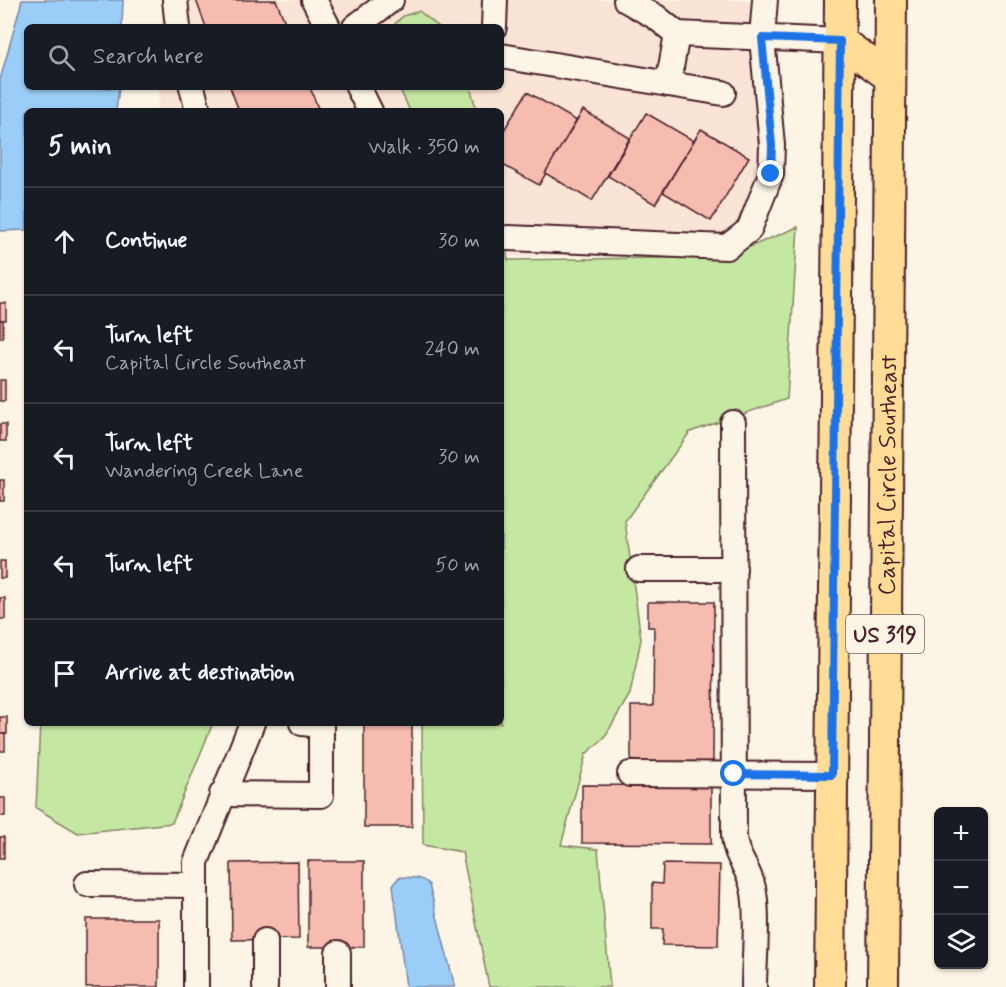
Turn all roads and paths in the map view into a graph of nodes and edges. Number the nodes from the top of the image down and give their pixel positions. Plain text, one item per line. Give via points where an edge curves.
1 (175, 0) edge
2 (314, 0) edge
3 (391, 0) edge
4 (495, 0) edge
5 (765, 0) edge
6 (840, 0) edge
7 (891, 0) edge
8 (638, 3) edge
9 (178, 24) edge
10 (326, 24) edge
11 (359, 24) edge
12 (494, 24) edge
13 (677, 34) junction
14 (762, 38) junction
15 (840, 41) junction
16 (504, 57) edge
17 (890, 77) junction
18 (668, 84) junction
19 (193, 90) edge
20 (360, 90) edge
21 (723, 93) dead end
22 (197, 108) edge
23 (368, 108) edge
24 (508, 238) dead end
25 (733, 423) dead end
26 (639, 569) dead end
27 (734, 569) junction
28 (251, 726) edge
29 (321, 726) edge
30 (630, 774) dead end
31 (734, 774) junction
32 (832, 775) junction
33 (222, 794) junction
34 (87, 884) dead end
35 (196, 885) junction
36 (265, 941) dead end
37 (338, 953) dead end
38 (196, 987) edge
39 (265, 987) edge
40 (338, 987) edge
41 (754, 987) edge
42 (830, 987) edge
43 (883, 987) edge

1 - 9 street
2 - 10 street
3 - 11 street
4 - 12 street
5 - 14 street
6 - 15 main road, Capital Circle Southeast / US 319
7 - 17 main road, Capital Circle Southeast / US 319
8 - 13 street
13 - 14 street
13 - 18 street
14 - 15 street
14 - 24 street via 771,174 749,230 727,247
15 - 17 main road
15 - 32 main road, Capital Circle Southeast / US 319
16 - 18 street
17 - 43 main road, Capital Circle Southeast / US 319
18 - 21 street
19 - 22 street
20 - 23 street
25 - 27 street
26 - 27 street
27 - 31 street
28 - 33 street
29 - 33 street via 321,795
30 - 31 street
31 - 32 street
31 - 41 street via 735,851 748,869 754,890
32 - 42 main road, Capital Circle Southeast / US 319
33 - 35 street via 196,862
34 - 35 street
35 - 38 street
36 - 39 street
37 - 40 street

